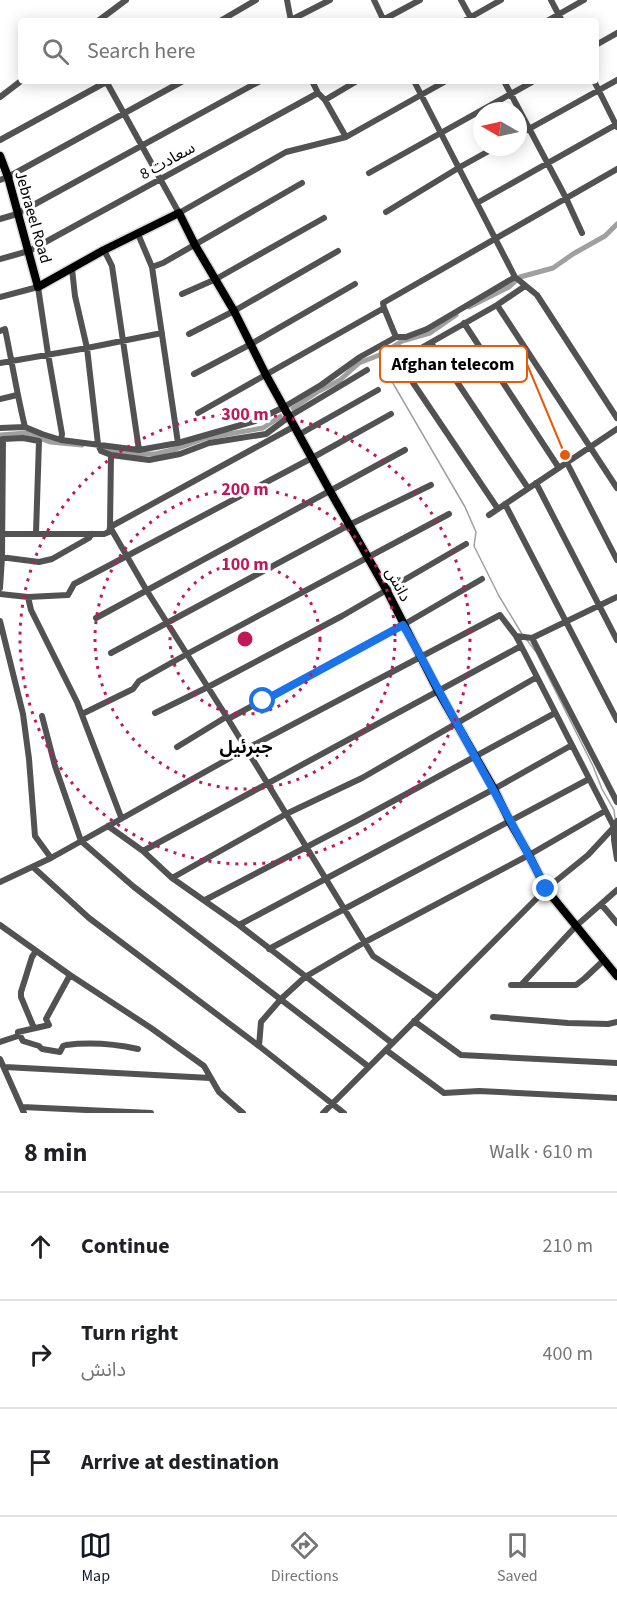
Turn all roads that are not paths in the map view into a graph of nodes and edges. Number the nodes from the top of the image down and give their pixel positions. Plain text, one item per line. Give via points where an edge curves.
1 (126, 0) edge
2 (256, 0) edge
3 (287, 0) edge
4 (330, 0) edge
5 (374, 0) edge
6 (420, 0) edge
7 (461, 0) edge
8 (501, 0) edge
9 (551, 0) edge
10 (584, 0) edge
11 (559, 14) junction
12 (102, 18) edge
13 (225, 18) edge
14 (290, 18) edge
15 (296, 18) edge
16 (382, 18) edge
17 (388, 18) edge
18 (468, 18) edge
19 (472, 18) edge
20 (552, 18) edge
21 (561, 18) edge
22 (617, 33) edge
23 (599, 43) edge
24 (617, 80) edge
25 (18, 83) edge
26 (102, 84) edge
27 (108, 84) edge
28 (178, 84) edge
29 (255, 84) edge
30 (314, 84) edge
31 (352, 84) edge
32 (416, 84) edge
33 (441, 84) edge
34 (506, 84) edge
35 (529, 84) edge
36 (596, 84) edge
37 (599, 90) junction
38 (318, 93) junction
39 (511, 94) junction
40 (422, 95) junction
41 (0, 97) edge
42 (325, 100) junction
43 (123, 114) junction
44 (616, 125) edge
45 (530, 129) junction
46 (527, 130) edge
47 (441, 133) junction
48 (346, 137) junction
49 (0, 140) edge
50 (141, 146) junction
51 (0, 156) edge
52 (480, 156) edge
53 (548, 163) junction
54 (460, 167) junction
55 (617, 169) edge
56 (369, 173) dead end
57 (4, 178) edge
58 (160, 179) junction
59 (302, 183) dead end
60 (566, 198) junction
61 (477, 203) junction
62 (386, 212) dead end
63 (178, 213) junction
64 (17, 214) junction
65 (324, 218) dead end
66 (0, 219) edge
67 (582, 233) dead end
68 (138, 234) junction
69 (496, 238) junction
70 (195, 245) junction
71 (104, 250) junction
72 (28, 251) junction
73 (338, 251) dead end
74 (0, 259) edge
75 (152, 267) junction
76 (72, 269) junction
77 (514, 277) junction
78 (216, 279) junction
79 (355, 284) dead end
80 (525, 286) junction
81 (38, 287) junction
82 (182, 294) dead end
83 (0, 297) edge
84 (497, 305) junction
85 (384, 308) junction
86 (234, 311) junction
87 (464, 323) junction
88 (0, 331) edge
89 (162, 333) junction
90 (189, 334) dead end
91 (396, 337) junction
92 (123, 340) junction
93 (430, 343) junction
94 (251, 344) junction
95 (87, 348) junction
96 (48, 354) junction
97 (12, 360) junction
98 (0, 363) edge
99 (367, 370) dead end
100 (194, 374) dead end
101 (266, 375) junction
102 (378, 390) dead end
103 (17, 395) junction
104 (0, 399) edge
105 (284, 407) junction
106 (198, 413) dead end
107 (391, 414) dead end
108 (290, 416) junction
109 (617, 418) edge
110 (25, 427) junction
111 (0, 428) edge
112 (617, 429) edge
113 (298, 430) junction
114 (2, 440) edge
115 (62, 440) junction
116 (178, 443) junction
117 (99, 447) junction
118 (590, 447) junction
119 (139, 450) junction
120 (405, 450) dead end
121 (111, 455) junction
122 (312, 458) junction
123 (567, 463) junction
124 (559, 468) junction
125 (536, 483) junction
126 (431, 485) dead end
127 (617, 488) edge
128 (528, 489) junction
129 (330, 491) junction
130 (505, 504) junction
131 (498, 509) junction
132 (449, 514) dead end
133 (489, 515) dead end
134 (349, 525) junction
135 (110, 527) junction
136 (36, 533) junction
137 (1, 534) edge
138 (92, 534) junction
139 (466, 544) dead end
140 (1, 557) edge
141 (127, 557) junction
142 (368, 558) junction
143 (617, 560) edge
144 (482, 579) dead end
145 (0, 588) edge
146 (147, 591) junction
147 (387, 591) junction
148 (0, 594) edge
149 (28, 597) junction
150 (617, 597) edge
151 (599, 606) junction
152 (96, 618) dead end
153 (0, 621) edge
154 (565, 622) junction
155 (167, 623) junction
156 (403, 625) junction
157 (516, 636) junction
158 (532, 638) junction
159 (617, 640) edge
160 (521, 646) junction
161 (111, 652) dead end
162 (187, 654) junction
163 (422, 657) junction
164 (537, 677) junction
165 (208, 687) junction
166 (438, 691) junction
167 (155, 713) dead end
168 (555, 713) junction
169 (82, 714) junction
170 (42, 716) dead end
171 (227, 718) junction
172 (617, 720) edge
173 (456, 723) junction
174 (572, 745) junction
175 (177, 747) dead end
176 (246, 749) junction
177 (476, 756) junction
178 (589, 779) junction
179 (267, 783) junction
180 (494, 789) junction
181 (617, 802) edge
182 (605, 811) junction
183 (286, 814) junction
184 (122, 817) junction
185 (510, 822) junction
186 (615, 824) edge
187 (108, 826) junction
188 (81, 841) junction
189 (307, 847) junction
190 (143, 851) junction
191 (529, 855) junction
192 (51, 858) junction
193 (617, 859) edge
194 (33, 867) junction
195 (172, 878) junction
196 (325, 878) junction
197 (0, 881) edge
198 (546, 889) junction
199 (617, 890) edge
200 (205, 900) junction
201 (601, 904) junction
202 (344, 909) junction
203 (617, 923) edge
204 (0, 925) edge
205 (238, 925) junction
206 (576, 926) junction
207 (365, 942) junction
208 (269, 949) junction
209 (36, 951) junction
210 (603, 961) junction
211 (70, 975) junction
212 (305, 976) junction
213 (617, 976) edge
214 (511, 985) dead end
215 (520, 985) junction
216 (436, 998) junction
217 (280, 999) junction
218 (494, 1017) dead end
219 (414, 1021) junction
220 (617, 1022) edge
221 (34, 1028) junction
222 (18, 1032) junction
223 (0, 1042) edge
224 (392, 1043) junction
225 (259, 1046) junction
226 (138, 1049) dead end
227 (386, 1050) junction
228 (0, 1059) edge
229 (617, 1063) edge
230 (369, 1067) junction
231 (5, 1068) junction
232 (210, 1078) junction
233 (617, 1098) edge
234 (332, 1104) junction
235 (23, 1110) edge
236 (151, 1113) edge
237 (243, 1113) edge
238 (323, 1113) edge
239 (344, 1113) edge

1 - 12 street
2 - 13 street
3 - 14 street
4 - 15 street
5 - 16 street
6 - 17 street
7 - 18 street
8 - 19 street
9 - 11 street
10 - 11 street
11 - 20 street
11 - 21 street
22 - 23 street
24 - 37 street
25 - 41 street
26 - 49 street
27 - 43 street
28 - 43 street
29 - 50 street
30 - 38 street
31 - 42 street
32 - 40 street
33 - 40 street
34 - 39 street
35 - 39 street
36 - 37 street
37 - 44 street
37 - 45 street
38 - 42 street
38 - 58 street, سعادت 8
39 - 45 street
39 - 47 street
40 - 47 street
40 - 48 street
42 - 48 street
43 - 50 street
43 - 57 street
44 - 53 street
45 - 46 street
45 - 53 street
47 - 54 street
47 - 56 street
48 - 63 street via 286,152
50 - 58 street
50 - 64 street
51 - 57 main road, Jebraeel Road
52 - 54 street
53 - 60 street
53 - 61 street
54 - 61 street
54 - 62 street
55 - 60 street
57 - 64 main road, Jebraeel Road
58 - 63 street
58 - 72 street, سعادت 8
59 - 70 street
60 - 67 street
60 - 69 street
61 - 69 street
63 - 68 main road
63 - 70 main road, دانش
64 - 66 street
64 - 72 main road, Jebraeel Road
65 - 78 street
68 - 71 main road
68 - 75 street
69 - 77 street
69 - 85 street via 384,303
70 - 75 street
70 - 78 main road, دانش
71 - 76 main road
71 - 92 street via 112,266
72 - 74 street, سعادت 8
72 - 81 main road, Jebraeel Road
73 - 86 street
75 - 89 street
76 - 81 main road
76 - 95 street
77 - 80 street
77 - 91 street via 427,329
78 - 82 street
78 - 86 main road, دانش
79 - 94 street
80 - 84 street
80 - 109 street via 537,295
81 - 83 street
81 - 96 street
84 - 87 street
84 - 118 street
85 - 91 street
85 - 101 street
86 - 90 street
86 - 94 main road, دانش
87 - 93 street
87 - 124 street
88 - 97 street via 5,329
89 - 92 street
89 - 116 street
91 - 105 street
92 - 95 street
92 - 119 street
93 - 128 street
93 - 131 street via 399,364
94 - 100 street
94 - 101 main road, دانش
95 - 96 street
95 - 117 street
96 - 97 street
96 - 115 street
97 - 98 street
97 - 103 street
99 - 108 street
101 - 105 main road, دانش
101 - 106 street
102 - 113 street
103 - 104 street
103 - 110 street
105 - 108 main road, دانش
105 - 116 street via 255,421
107 - 122 street
108 - 113 main road, دانش
108 - 121 street via 266,434 209,443 180,454 149,460
110 - 111 street
110 - 115 street
112 - 118 street
113 - 122 main road, دانش
113 - 135 street
114 - 136 street via 39,441
114 - 137 street
115 - 117 street
116 - 119 street
117 - 119 street
117 - 121 street
118 - 123 street
118 - 127 street
120 - 129 street
121 - 135 street
122 - 129 main road, دانش
122 - 141 street
123 - 124 street
123 - 143 street
124 - 125 street
125 - 128 street
125 - 151 street
126 - 134 street
128 - 130 street
129 - 134 main road, دانش
129 - 146 street
130 - 131 street
130 - 154 street
131 - 133 street
132 - 142 street
134 - 142 main road, دانش
134 - 155 street
135 - 138 street via 104,534
135 - 141 street
136 - 137 street
136 - 138 street
137 - 140 street
138 - 140 street via 52,559 39,562
139 - 147 street
140 - 145 street
141 - 146 street
141 - 149 street via 74,584 68,595
142 - 147 main road, دانش
142 - 162 street
144 - 156 street
146 - 152 street
146 - 155 street
147 - 156 main road, دانش
147 - 165 street
148 - 149 street
149 - 169 street
150 - 151 street
151 - 154 street
151 - 159 street
153 - 192 street via 23,714 34,836
154 - 158 street
154 - 172 street
155 - 161 street
155 - 162 street
156 - 163 main road, دانش
156 - 171 street
157 - 158 street
157 - 160 street
157 - 163 street via 500,615
158 - 181 street
160 - 164 street
160 - 166 street
162 - 165 street
162 - 169 street via 139,681 133,689
163 - 166 main road, دانش
163 - 176 street
164 - 168 street
164 - 173 street
165 - 167 street
165 - 171 street
166 - 173 main road, دانش
166 - 179 street
168 - 174 street
168 - 177 street
169 - 184 street
170 - 188 street
171 - 175 street
171 - 176 street
173 - 177 main road, دانش
173 - 183 street via 362,778
174 - 178 street
174 - 180 street
176 - 179 street
176 - 184 street
177 - 180 main road, دانش
177 - 189 street
178 - 182 street
178 - 185 street
179 - 183 street
179 - 190 street
180 - 185 main road, دانش
180 - 196 street
182 - 186 street
182 - 191 street
183 - 189 street
183 - 195 street
184 - 187 street
185 - 191 main road, دانش
185 - 202 street
186 - 193 street
186 - 198 street via 588,855
187 - 188 street
187 - 190 street
188 - 192 street
188 - 217 street via 134,887
189 - 196 street
189 - 200 street
190 - 195 street
191 - 198 main road, دانش
191 - 207 street
192 - 194 street
194 - 197 street
194 - 225 street via 89,918
195 - 200 street
196 - 202 street
196 - 205 street
198 - 206 main road, دانش
198 - 216 street
199 - 201 street
200 - 205 street
201 - 203 street
201 - 206 street
202 - 207 street
202 - 208 street
204 - 209 street
205 - 208 street
206 - 210 main road, دانش
206 - 215 street
207 - 212 street
207 - 216 street via 373,956
208 - 212 street
209 - 211 street
209 - 221 street via 21,992
210 - 213 main road, دانش
210 - 215 street via 576,985
211 - 221 street via 46,1019 49,1025
211 - 232 street via 204,1066
212 - 217 street
212 - 224 street
214 - 215 street
216 - 219 street
217 - 225 street via 261,1022
217 - 230 street
218 - 220 street
219 - 224 street
219 - 229 street via 461,1055
221 - 222 street
222 - 223 street via 18,1036
222 - 226 street via 27,1043 60,1052 63,1046 77,1044
224 - 227 street
225 - 234 street
227 - 230 street
227 - 233 street via 444,1093 479,1091
228 - 231 street
230 - 234 street
231 - 232 street
231 - 235 street
232 - 237 street via 219,1092
234 - 238 street
234 - 239 street
235 - 236 street

